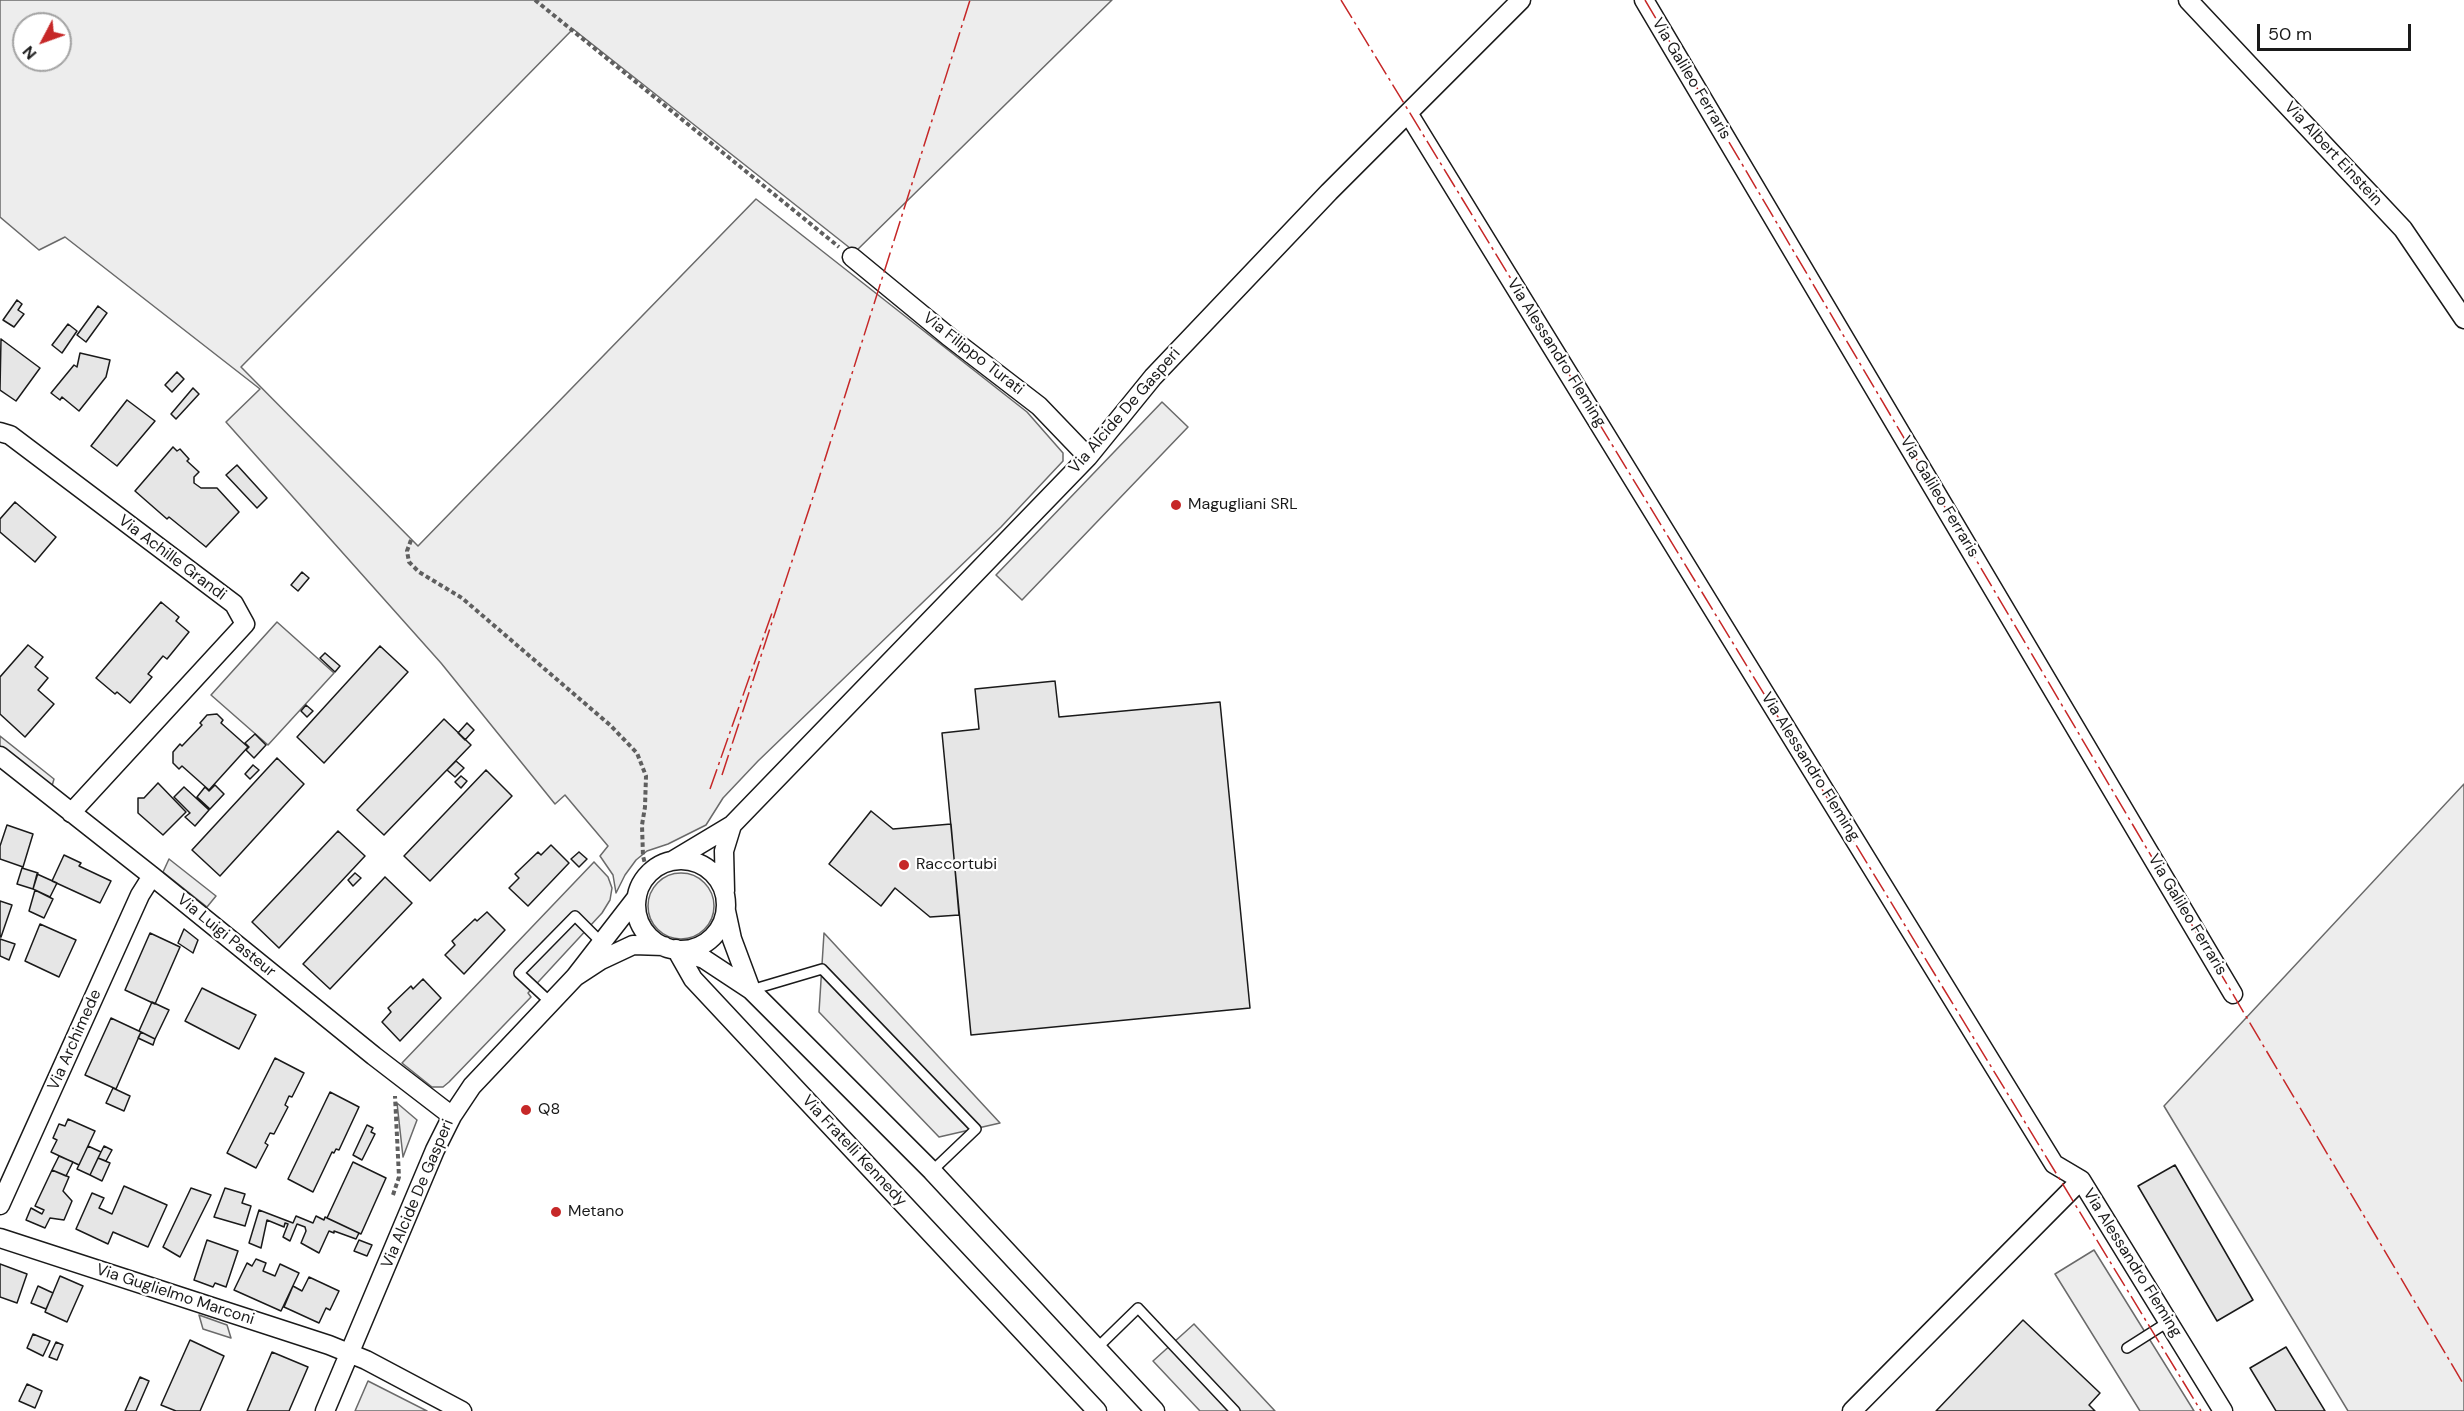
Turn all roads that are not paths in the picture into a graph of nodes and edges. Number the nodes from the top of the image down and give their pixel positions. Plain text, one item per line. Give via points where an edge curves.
1 (1521, 0) edge
2 (1644, 0) edge
3 (2188, 0) edge
4 (1408, 113) junction
5 (852, 257) road end
6 (2464, 320) edge
7 (0, 432) edge
8 (1088, 457) junction
9 (0, 756) edge
10 (71, 813) junction
11 (732, 825) junction
12 (671, 861) junction
13 (152, 876) junction
14 (637, 897) junction
15 (726, 903) junction
16 (601, 942) junction
17 (670, 948) junction
18 (575, 977) junction
19 (751, 990) junction
20 (2233, 994) dead end
21 (550, 1002) junction
22 (452, 1116) junction
23 (932, 1171) junction
24 (2081, 1180) junction
25 (0, 1205) edge
26 (0, 1238) edge
27 (2168, 1322) junction
28 (1097, 1348) junction
29 (2127, 1348) dead end
30 (350, 1355) junction
31 (325, 1411) edge
32 (462, 1411) edge
33 (1097, 1411) edge
34 (1155, 1411) edge
35 (1235, 1411) edge
36 (1852, 1411) edge
37 (2223, 1411) edge

1 - 4 street, Via Alcide De Gasperi
2 - 20 street, Via Galileo Ferraris
3 - 6 street, Via Albert Einstein via 2403,229
4 - 8 street, Via Alcide De Gasperi via 1153,377
4 - 24 street, Via Alessandro Fleming via 2054,1164
5 - 8 street, Via Filippo Turati via 1039,405
7 - 10 street, Via Achille Grandi via 10,435 234,604 245,624
8 - 11 street, Via Alcide De Gasperi
9 - 10 street, Via Luigi Pasteur
10 - 13 street, Via Luigi Pasteur
11 - 12 street, Via Alcide De Gasperi
11 - 15 street, Via Alcide De Gasperi via 724,852
12 - 14 street via 648,875
12 - 15 street via 698,863 711,871 720,882
13 - 22 street, Via Luigi Pasteur
13 - 25 street, Via Archimede
14 - 16 street, Via Alcide De Gasperi
14 - 17 street via 639,921 645,932
15 - 17 street via 721,925 713,937 689,949
15 - 19 street via 732,939
16 - 18 street, Via Alcide De Gasperi
16 - 21 lane via 575,916 519,973
17 - 18 street, Via Alcide De Gasperi via 633,945
17 - 19 street via 704,959
17 - 33 street, Via Fratelli Kennedy via 693,979
18 - 21 street, Via Alcide De Gasperi
19 - 23 street
19 - 23 lane via 822,969 976,1129
21 - 22 street, Via Alcide De Gasperi via 472,1086
22 - 30 street, Via Alcide De Gasperi
23 - 28 street
24 - 27 street, Via Alessandro Fleming
24 - 36 street
26 - 30 street, Via Guglielmo Marconi
27 - 29 lane
27 - 37 street, Via Alessandro Fleming
28 - 34 street
28 - 35 lane via 1138,1308
30 - 31 street, Via Alcide De Gasperi
30 - 32 street, Via Guglielmo Marconi

